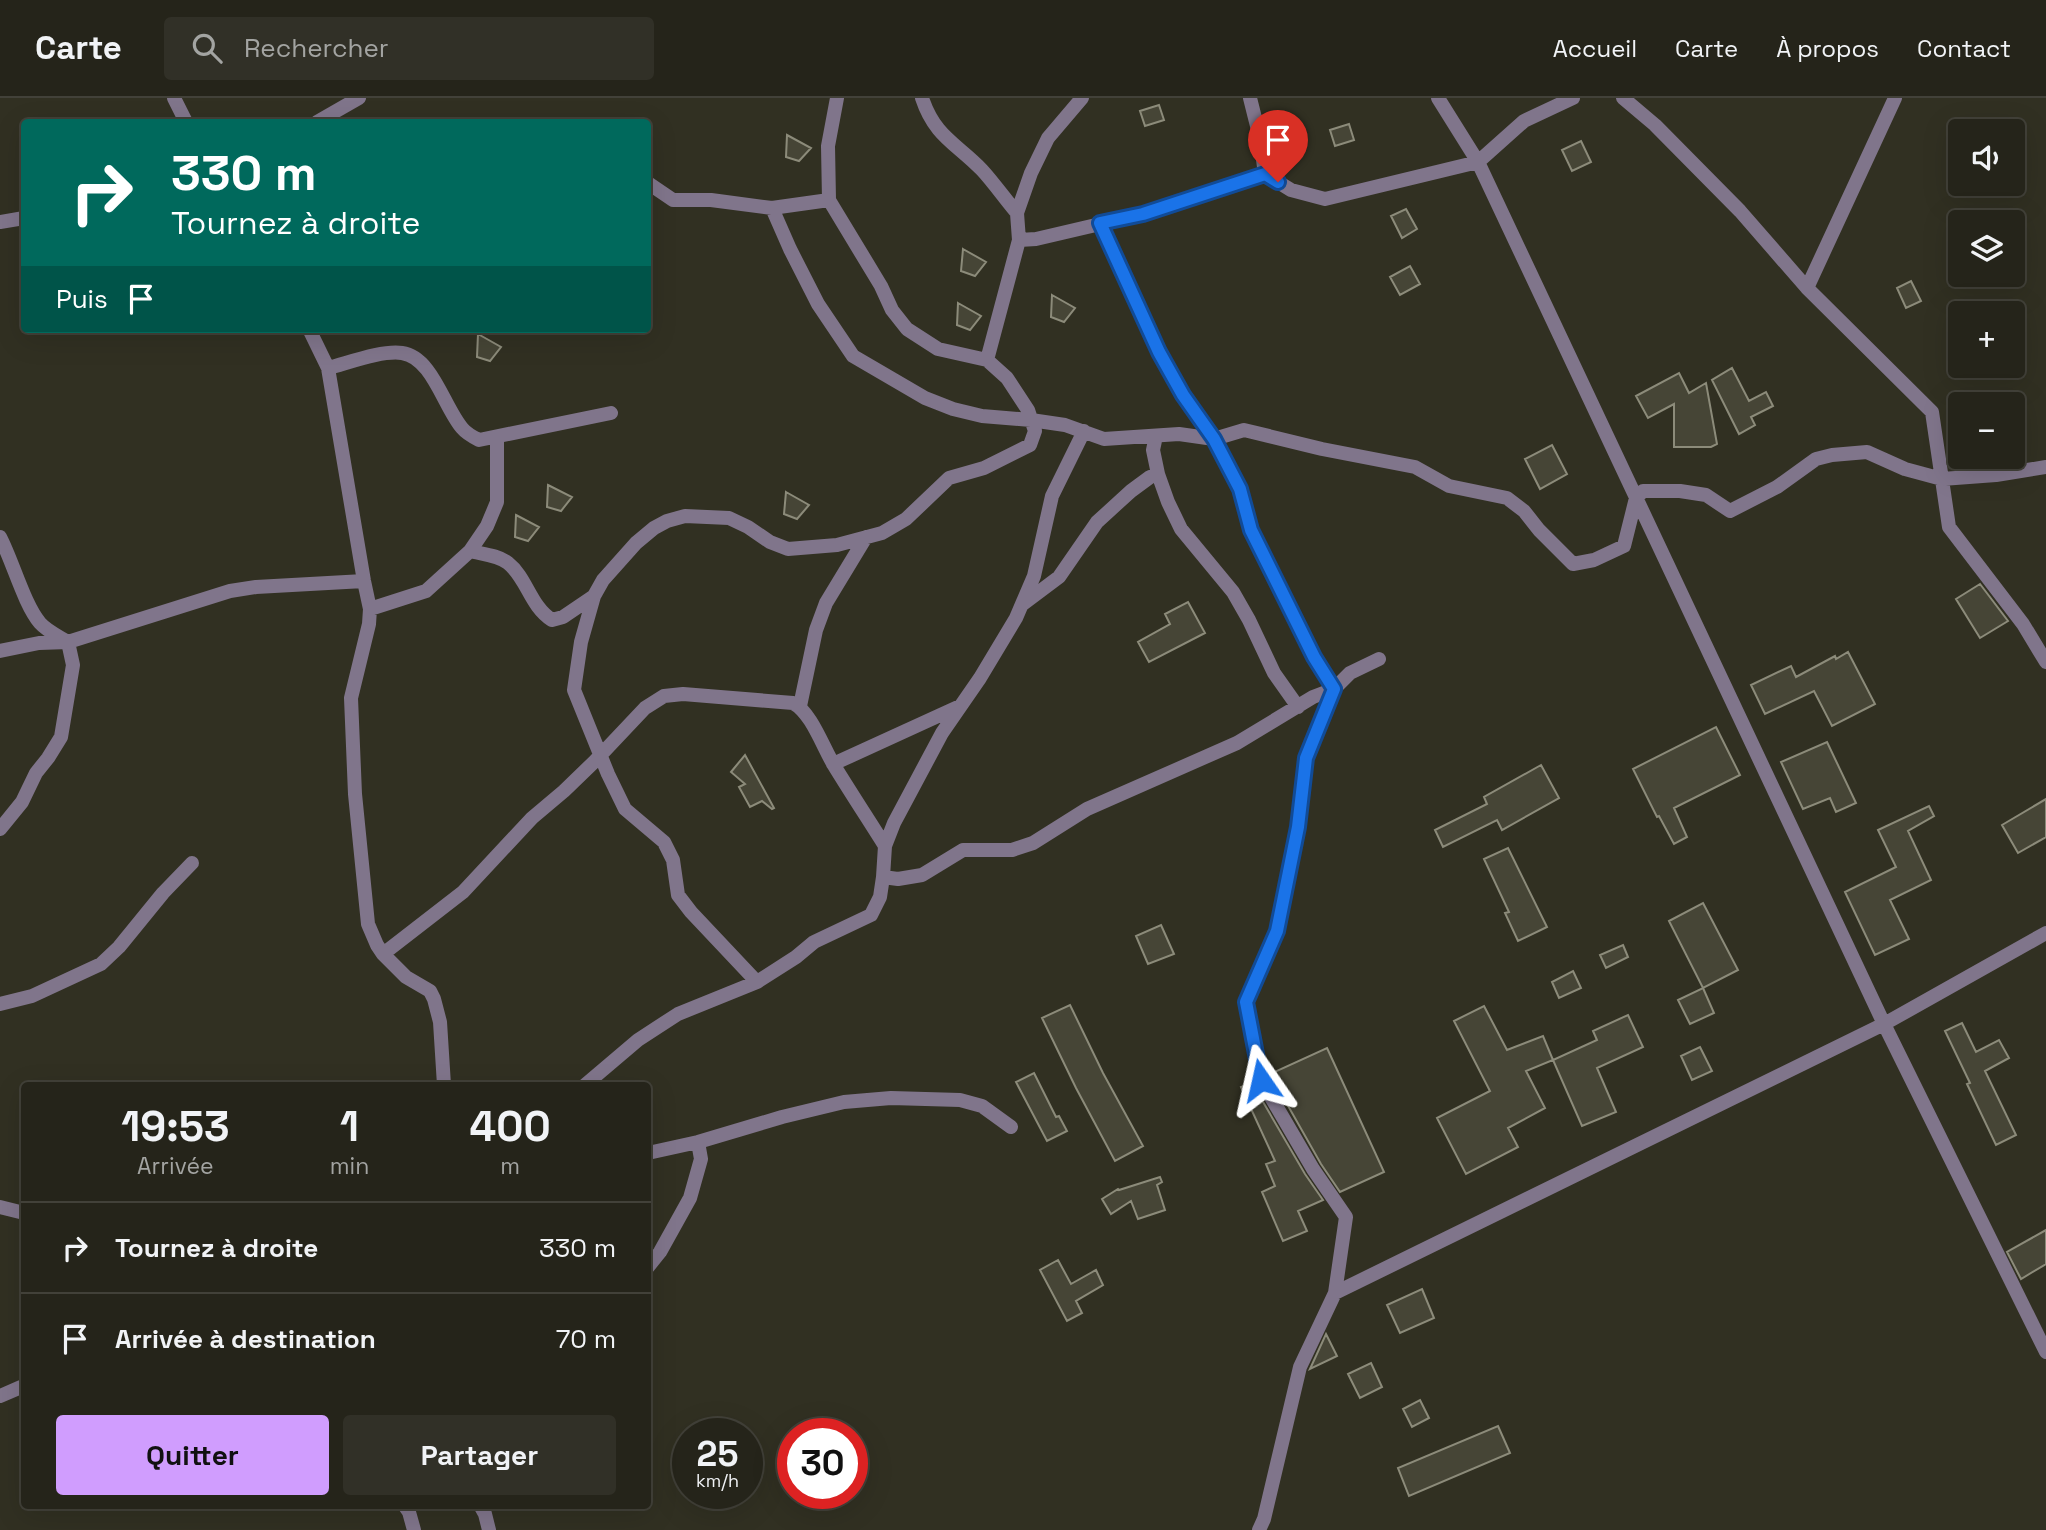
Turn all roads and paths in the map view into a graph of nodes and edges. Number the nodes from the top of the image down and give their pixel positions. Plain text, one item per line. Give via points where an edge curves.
1 (174, 98) edge
2 (359, 98) edge
3 (837, 98) edge
4 (922, 98) edge
5 (1082, 98) edge
6 (1250, 98) edge
7 (1438, 98) edge
8 (1573, 98) edge
9 (1623, 98) edge
10 (1895, 98) edge
11 (184, 119) edge
12 (322, 119) edge
13 (1478, 162) junction
14 (1265, 174) junction
15 (651, 185) edge
16 (829, 200) junction
17 (772, 208) junction
18 (1017, 213) junction
19 (21, 218) edge
20 (0, 222) edge
21 (1100, 223) junction
22 (1019, 240) junction
23 (1807, 288) junction
24 (311, 333) edge
25 (987, 359) junction
26 (328, 368) junction
27 (611, 413) dead end
28 (1031, 419) junction
29 (1084, 431) junction
30 (1156, 436) junction
31 (497, 437) junction
32 (1214, 439) junction
33 (2046, 467) edge
34 (1158, 474) junction
35 (1941, 479) junction
36 (1636, 498) junction
37 (0, 537) edge
38 (866, 537) junction
39 (470, 551) junction
40 (364, 581) junction
41 (594, 596) junction
42 (1023, 604) junction
43 (370, 609) junction
44 (68, 642) junction
45 (0, 651) edge
46 (1379, 659) dead end
47 (2046, 662) edge
48 (1334, 689) junction
49 (961, 705) junction
50 (800, 706) junction
51 (1298, 707) junction
52 (601, 754) junction
53 (833, 764) junction
54 (0, 829) edge
55 (885, 846) junction
56 (192, 863) dead end
57 (883, 877) junction
58 (2046, 933) edge
59 (383, 954) junction
60 (757, 982) junction
61 (0, 1004) edge
62 (1884, 1024) junction
63 (444, 1082) edge
64 (589, 1082) edge
65 (1011, 1127) dead end
66 (698, 1142) junction
67 (651, 1152) edge
68 (0, 1208) edge
69 (21, 1212) edge
70 (651, 1263) edge
71 (1335, 1293) junction
72 (2046, 1352) edge
73 (21, 1387) edge
74 (0, 1396) edge
75 (407, 1509) edge
76 (482, 1509) edge
77 (414, 1530) edge
78 (489, 1530) edge
79 (1259, 1530) edge

1 - 11 street
2 - 12 street
3 - 16 street via 828,146
4 - 18 street via 934,125 982,170
5 - 18 street via 1048,138
6 - 14 street
7 - 13 street
8 - 13 street via 1524,121
9 - 23 street via 1740,211
10 - 23 street
13 - 14 street via 1325,199 1291,190
13 - 36 street
14 - 21 street via 1143,214
15 - 17 street via 673,200
16 - 17 street
16 - 25 street via 907,328 938,349
17 - 28 street via 818,304 853,356 906,389 953,409
18 - 22 street
19 - 20 street
21 - 22 street
21 - 32 street via 1159,352
22 - 25 street
23 - 35 street via 1932,412
24 - 26 street
25 - 28 street via 1007,377
26 - 31 street via 384,354 414,357 427,368 462,428 479,440
26 - 40 street
27 - 31 street
28 - 29 street
28 - 38 street via 1035,431 1030,445 984,468 949,478 906,519
29 - 30 street via 1104,439
29 - 42 street via 1052,496
30 - 32 street
30 - 34 street via 1153,450
31 - 39 street via 497,502
32 - 36 street via 1244,430 1274,436 1415,467 1449,486 1507,498 1573,565 1624,546
32 - 48 street via 1240,489 1251,530
33 - 35 street
34 - 42 street via 1103,516 1059,577
34 - 51 street via 1181,528 1233,592 1274,673
35 - 36 street via 1867,452 1816,460 1730,511 1706,495 1680,491 1643,491
35 - 47 street via 1949,527
36 - 62 street
37 - 44 street via 39,622
38 - 41 street via 788,549 729,518 685,516 653,528 636,542
38 - 50 street via 816,629
39 - 41 street via 509,564 541,613 552,620
39 - 43 street via 426,591
40 - 43 street
40 - 44 street via 230,591
41 - 52 street via 574,690
42 - 49 street
43 - 59 street via 351,698 368,924
44 - 45 street via 39,642
44 - 54 street via 73,665 61,737
46 - 48 street via 1350,673
48 - 51 street
48 - 71 street via 1306,758 1298,827 1277,931 1246,1002 1261,1080 1346,1217
49 - 53 street
49 - 55 street
50 - 52 street via 664,696 645,708
50 - 53 street
51 - 57 street via 1237,743 1087,808 1033,843 1012,850 963,850 922,875
52 - 59 street via 532,818 463,892
52 - 60 street via 625,809 664,842 673,860 678,895
53 - 55 street
55 - 57 street
56 - 61 street via 101,964 32,996
57 - 60 street via 871,915 814,942
58 - 62 street
59 - 63 street via 435,999
60 - 64 street via 678,1014 638,1040
62 - 71 street
62 - 72 street
65 - 66 street via 982,1106 960,1100 891,1098 844,1102
66 - 67 street
66 - 70 street via 701,1160 690,1198
68 - 69 street
71 - 79 street via 1300,1367
73 - 74 street
75 - 77 street
76 - 78 street

